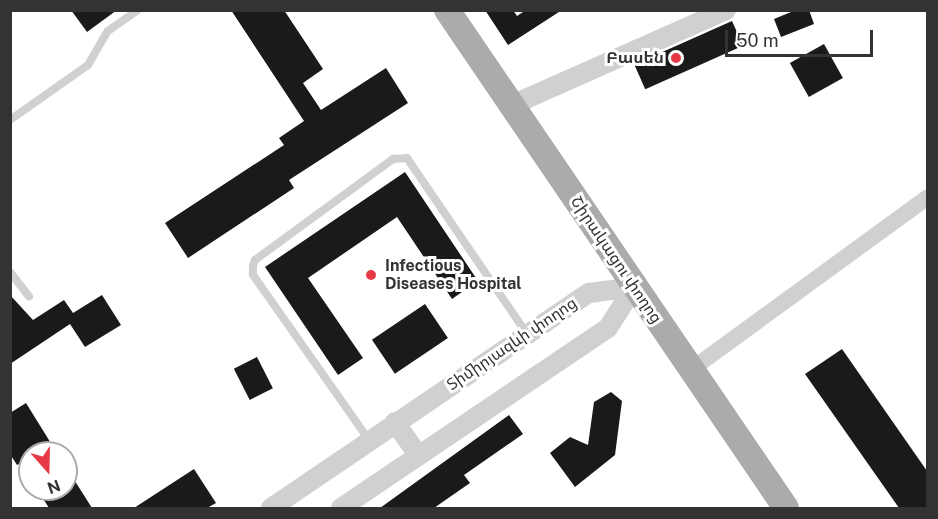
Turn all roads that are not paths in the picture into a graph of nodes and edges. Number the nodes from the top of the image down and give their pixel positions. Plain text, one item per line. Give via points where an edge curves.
1 (138, 10) edge
2 (447, 10) edge
3 (726, 10) edge
4 (512, 105) junction
5 (10, 120) edge
6 (927, 197) edge
7 (10, 273) edge
8 (634, 287) junction
9 (29, 296) dead end
10 (527, 334) junction
11 (692, 369) junction
12 (395, 422) junction
13 (369, 440) junction
14 (418, 455) junction
15 (353, 505) edge
16 (271, 508) edge
17 (786, 508) edge

1 - 5 lane via 108,31 88,65
2 - 4 main road, Շիրակացու փողոց
3 - 4 street
4 - 8 main road, Շիրակացու փողոց
6 - 11 street
7 - 9 lane
8 - 10 street, Տիմիրյազևի փողոց via 589,293
8 - 11 main road, Շիրակացու փողոց
8 - 14 street via 608,328
10 - 12 street, Տիմիրյազևի փողոց
10 - 13 lane via 407,158 393,159 255,260 253,267 253,274
11 - 17 main road, Շիրակացու փողոց
12 - 13 street, Տիմիրյազևի փողոց
12 - 14 street
13 - 16 street, Տիմիրյազևի փողոց
14 - 15 street

